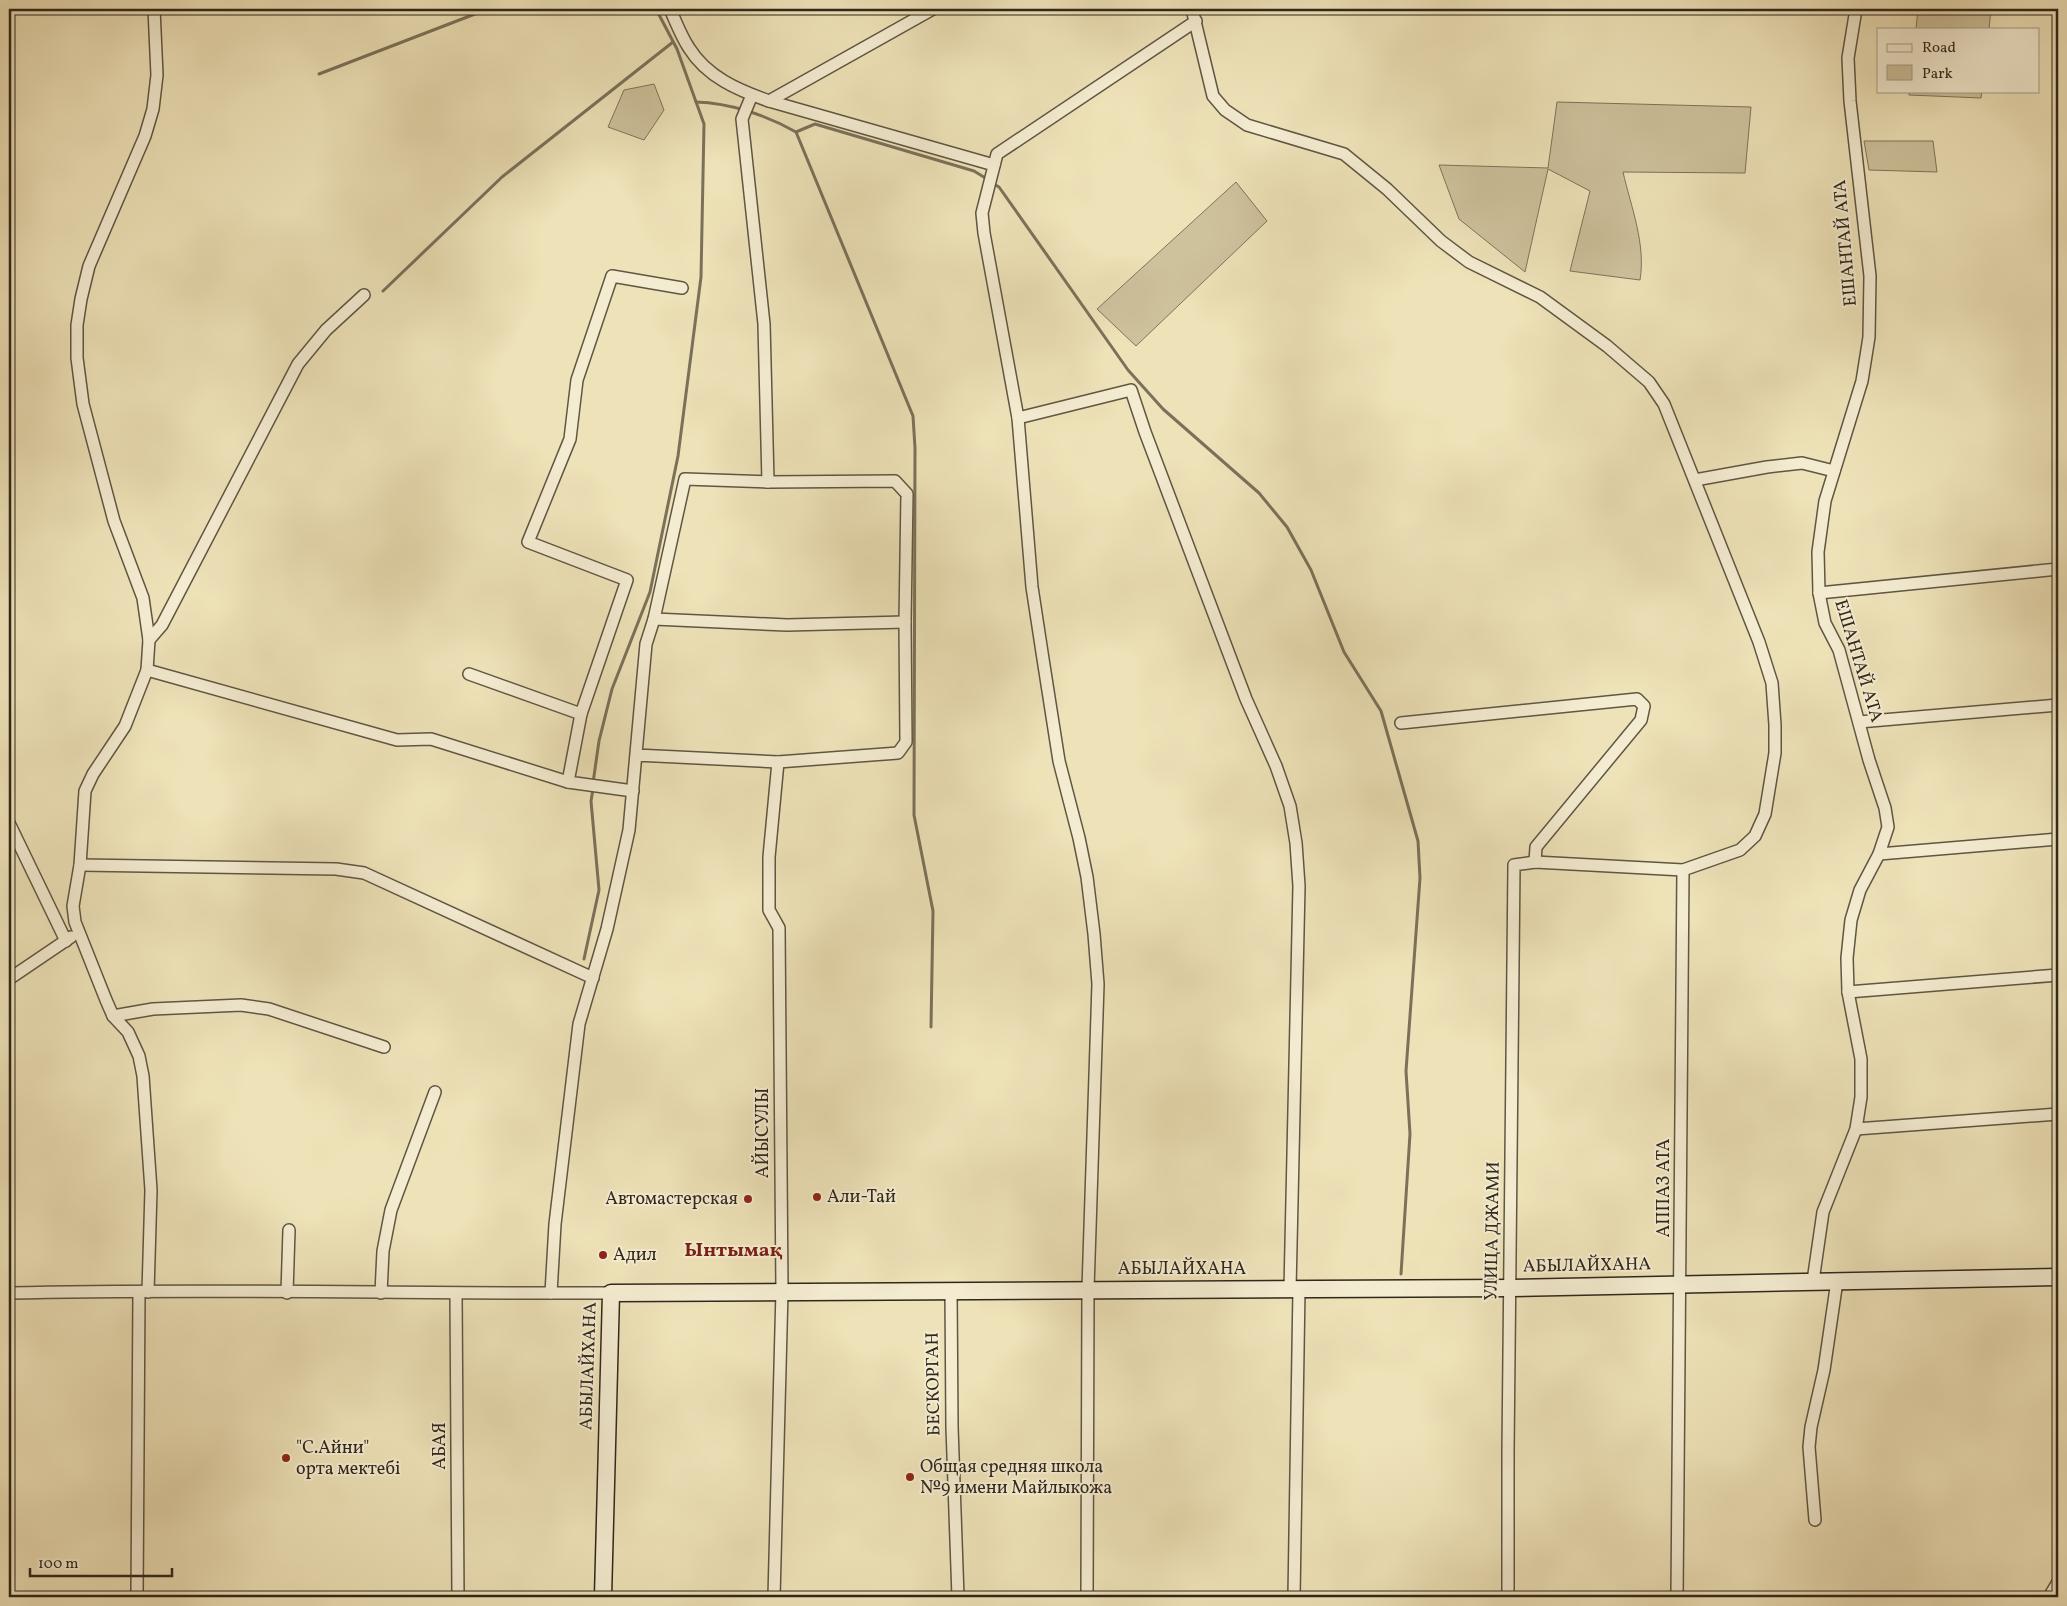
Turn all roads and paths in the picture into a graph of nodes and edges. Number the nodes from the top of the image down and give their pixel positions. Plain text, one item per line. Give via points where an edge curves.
1 (154, 9) edge
2 (670, 9) edge
3 (933, 9) edge
4 (1192, 9) edge
5 (1856, 9) edge
6 (1196, 21) junction
7 (752, 95) junction
8 (770, 101) junction
9 (994, 165) junction
10 (682, 288) dead end
11 (364, 295) dead end
12 (1018, 418) junction
13 (1834, 471) junction
14 (1694, 480) junction
15 (768, 482) junction
16 (2058, 569) edge
17 (1819, 593) junction
18 (654, 620) junction
19 (905, 622) junction
20 (149, 640) junction
21 (147, 670) junction
22 (469, 674) dead end
23 (2058, 705) edge
24 (581, 714) junction
25 (1859, 722) junction
26 (1401, 723) dead end
27 (636, 755) junction
28 (778, 762) junction
29 (568, 782) junction
30 (633, 791) junction
31 (9, 823) edge
32 (2058, 839) edge
33 (1879, 854) junction
34 (1534, 862) junction
35 (80, 865) junction
36 (1683, 870) junction
37 (79, 932) junction
38 (66, 941) junction
39 (2058, 975) edge
40 (593, 978) junction
41 (9, 979) edge
42 (1848, 992) junction
43 (114, 1016) junction
44 (384, 1047) dead end
45 (435, 1092) dead end
46 (2058, 1114) edge
47 (1856, 1129) junction
48 (289, 1230) dead end
49 (2058, 1277) edge
50 (1813, 1281) junction
51 (1837, 1281) junction
52 (1681, 1284) junction
53 (1510, 1288) junction
54 (1088, 1289) junction
55 (1294, 1289) junction
56 (951, 1290) junction
57 (782, 1291) junction
58 (144, 1292) junction
59 (287, 1292) junction
60 (611, 1292) junction
61 (9, 1293) edge
62 (381, 1293) junction
63 (551, 1293) junction
64 (456, 1294) junction
65 (1815, 1520) dead end
66 (2058, 1582) edge
67 (137, 1597) edge
68 (458, 1597) edge
69 (603, 1597) edge
70 (774, 1597) edge
71 (958, 1597) edge
72 (1087, 1597) edge
73 (1294, 1597) edge
74 (1508, 1597) edge
75 (1677, 1597) edge
76 (2049, 1597) edge

1 - 20 street via 157,75 153,109 145,136 89,266 77,334 83,404 114,521 143,598
2 - 7 street via 699,62 713,75
3 - 8 street
4 - 6 street
5 - 13 street, ЕШАНТАЙ АТА via 1848,58 1870,276 1869,338 1862,381
6 - 9 street via 997,154
6 - 14 street via 1213,96 1225,110 1247,125 1344,154 1388,189 1441,242 1469,262 1540,297 1607,346 1648,382 1664,404
7 - 8 street
7 - 15 street via 742,118 764,324
8 - 9 street
9 - 12 street via 982,213
10 - 24 street via 612,276 576,380 570,439 528,542 628,580
11 - 20 street via 326,330 298,364 162,624
12 - 54 street via 1032,586 1060,761 1082,854 1094,934 1098,992
12 - 55 street via 1131,390 1246,699 1290,806 1299,886
13 - 14 street via 1802,463
13 - 17 street, ЕШАНТАЙ АТА via 1821,524
14 - 36 street via 1772,683 1775,754 1765,814 1755,836 1740,850
15 - 18 street via 685,479
15 - 19 street via 895,480 907,494
16 - 17 street
17 - 25 street, ЕШАНТАЙ АТА via 1825,623 1839,650
18 - 19 street via 787,625
18 - 27 street via 646,644
19 - 28 street via 906,742 898,753
20 - 21 street
21 - 29 street via 397,740 431,740
21 - 35 street via 125,726 92,774 85,791
22 - 24 street
23 - 25 street
24 - 29 street
25 - 33 street, ЕШАНТАЙ АТА via 1888,826
26 - 34 street via 1637,699 1641,702 1644,706 1641,720 1536,847
27 - 28 street
27 - 30 street
28 - 57 street, АЙЫСУЛЫ via 769,857 769,910 778,928
29 - 30 street
30 - 40 street via 629,830
31 - 38 street
32 - 33 street
33 - 42 street, ЕШАНТАЙ АТА via 1860,890 1851,920
34 - 36 street
34 - 53 street, УЛИЦА ДЖАМИ via 1514,865
35 - 37 street via 73,906
35 - 40 street via 336,869 364,873
36 - 52 street, АППАЗ АТА
37 - 38 street
37 - 43 street
38 - 41 street
39 - 42 street
40 - 63 street via 579,1024 555,1224
42 - 47 street, ЕШАНТАЙ АТА via 1861,1059 1861,1097
43 - 44 street via 153,1009 241,1005 268,1009
43 - 58 street via 128,1032 139,1056 143,1076 151,1190
45 - 62 street via 391,1210 383,1251
46 - 47 street
47 - 50 street, ЕШАНТАЙ АТА via 1823,1212
48 - 59 street
49 - 51 main road, АБЫЛАЙХАНА
50 - 51 main road, АБЫЛАЙХАНА
50 - 52 main road, АБЫЛАЙХАНА
51 - 65 street via 1824,1370 1810,1434
52 - 53 main road, АБЫЛАЙХАНА
52 - 75 street, АППАЗ АТА
53 - 55 main road, АБЫЛАЙХАНА
53 - 74 street, УЛИЦА ДЖАМИ
54 - 55 main road, АБЫЛАЙХАНА
54 - 56 main road, АБЫЛАЙХАНА
54 - 72 street
55 - 73 street
56 - 57 main road, АБЫЛАЙХАНА
56 - 71 street, БЕСКОРГАН
57 - 60 main road, АБЫЛАЙХАНА
57 - 70 street, АЙЫСУЛЫ
58 - 59 street
58 - 61 street
58 - 67 street
59 - 62 street
60 - 63 street
60 - 69 main road, АБЫЛАЙХАНА
62 - 64 street
63 - 64 street
64 - 68 street, АБАЯ
66 - 76 street

